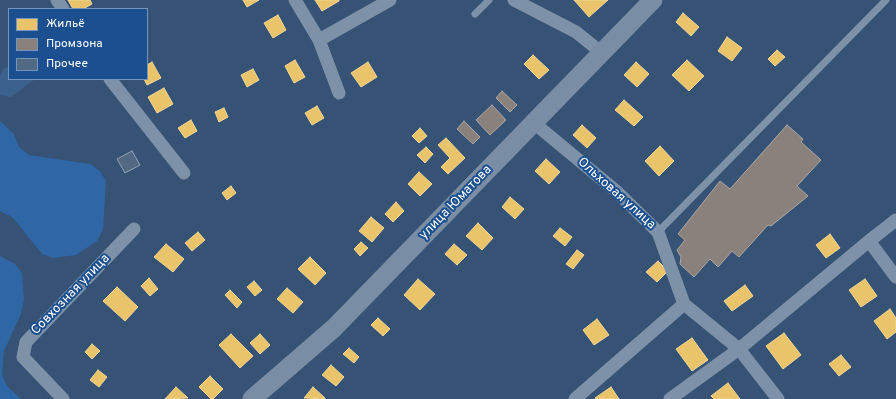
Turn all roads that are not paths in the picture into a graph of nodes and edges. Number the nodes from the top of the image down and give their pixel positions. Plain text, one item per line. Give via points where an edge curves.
1 (295, 0) edge
2 (390, 0) edge
3 (489, 0) edge
4 (514, 0) edge
5 (653, 0) edge
6 (886, 0) edge
7 (476, 14) dead end
8 (319, 40) junction
9 (602, 53) junction
10 (111, 80) edge
11 (339, 93) dead end
12 (534, 123) junction
13 (184, 173) dead end
14 (896, 220) edge
15 (134, 229) dead end
16 (658, 232) junction
17 (869, 241) junction
18 (896, 277) edge
19 (684, 304) junction
20 (739, 349) junction
21 (63, 399) edge
22 (252, 399) edge
23 (575, 399) edge
24 (670, 399) edge
25 (778, 399) edge

1 - 8 street
2 - 8 street
3 - 7 lane
4 - 9 street via 576,32
5 - 9 main road, улица Юматова
6 - 16 lane
8 - 11 street
9 - 12 main road, улица Юматова
10 - 13 street
12 - 16 street, Ольховая улица via 616,191
12 - 22 main road, улица Юматова via 334,328
14 - 17 street
15 - 21 street, Совхозная улица via 26,342 23,357
16 - 19 street, Ольховая улица
17 - 18 street
17 - 20 street
19 - 20 street
19 - 23 street
20 - 24 street
20 - 25 street

